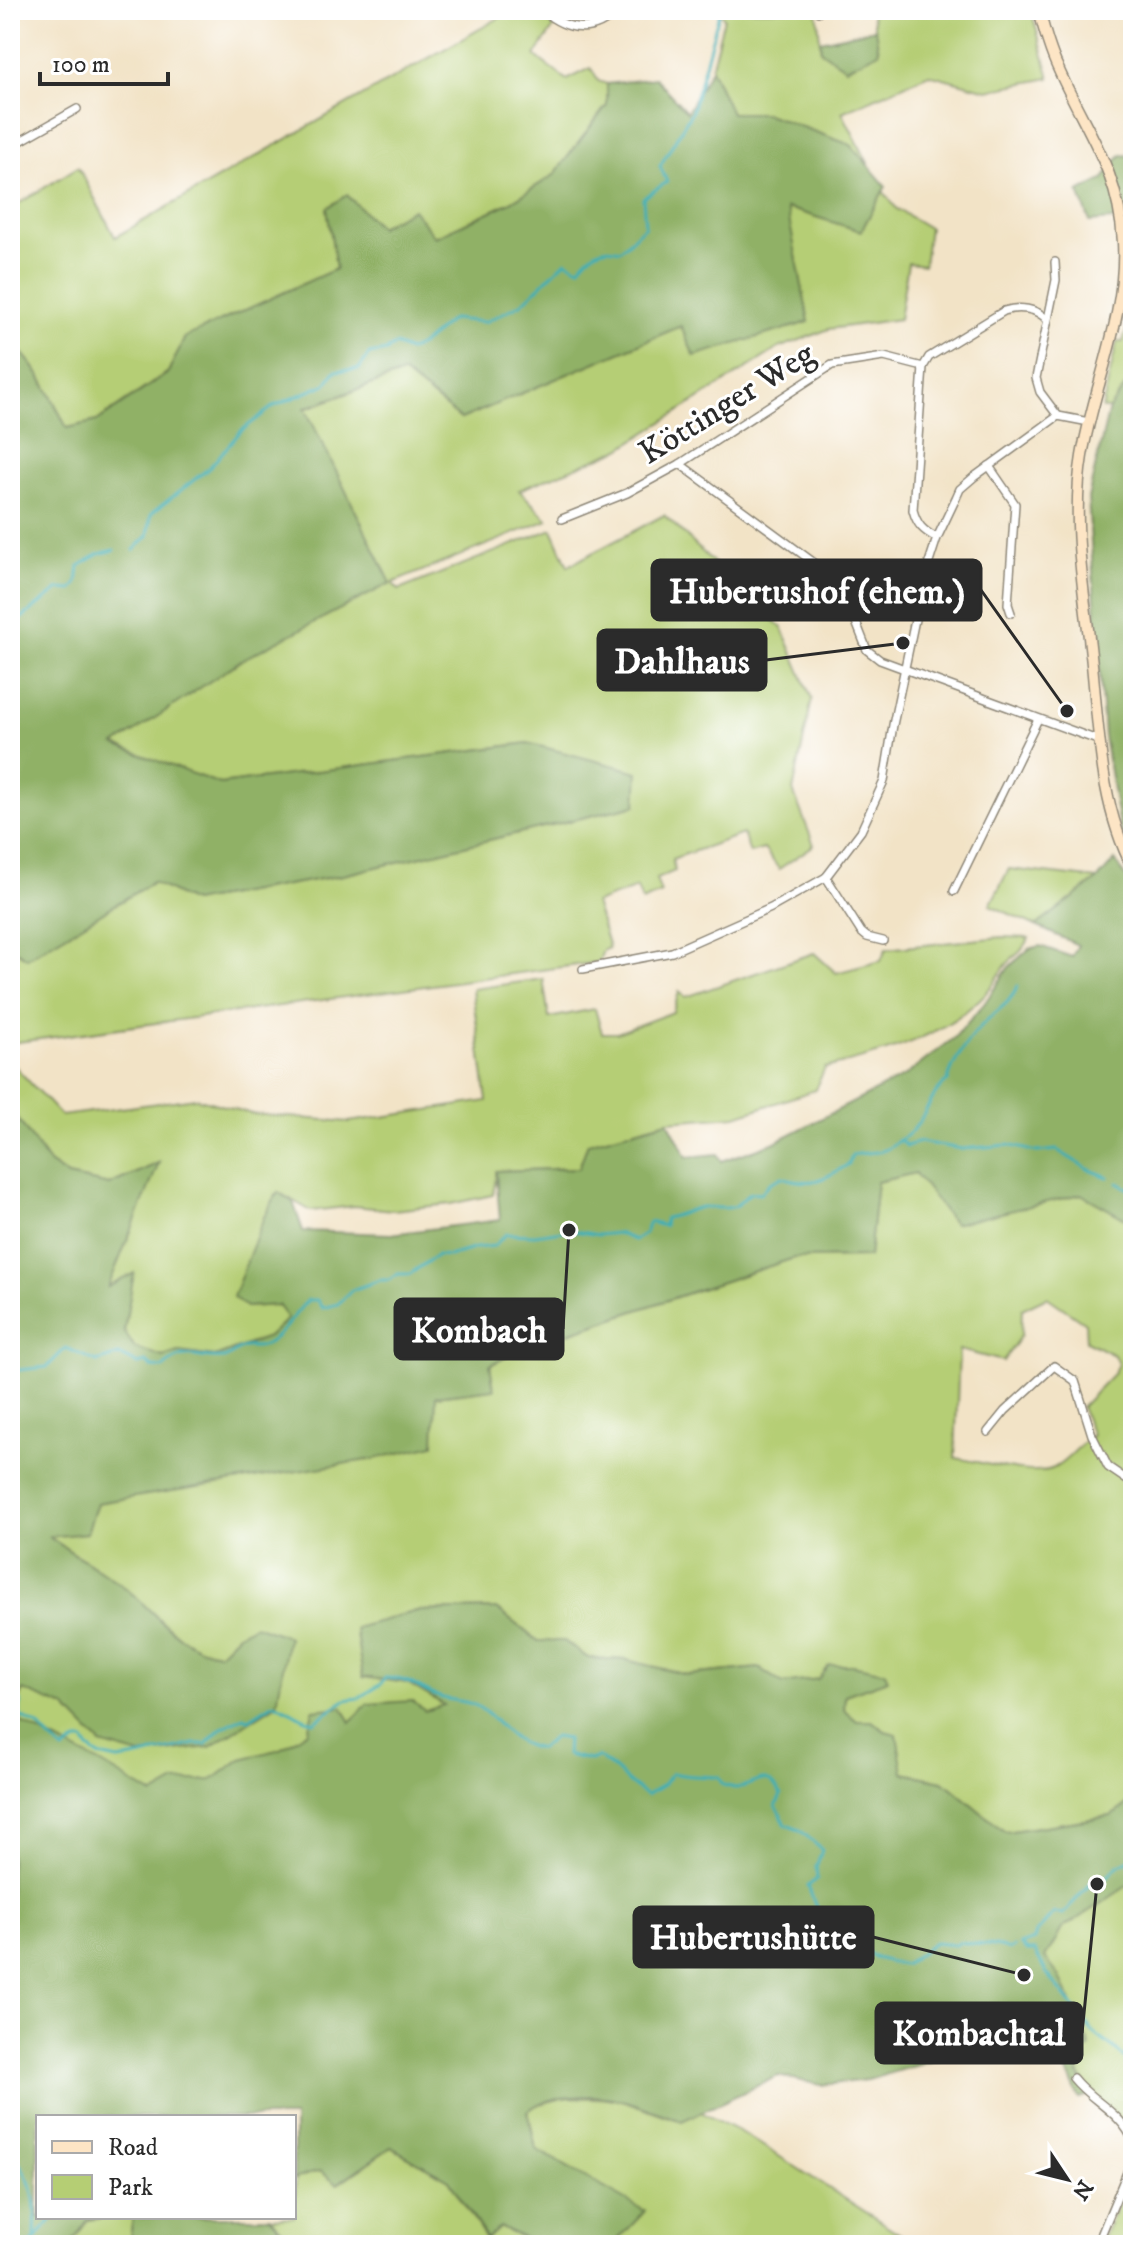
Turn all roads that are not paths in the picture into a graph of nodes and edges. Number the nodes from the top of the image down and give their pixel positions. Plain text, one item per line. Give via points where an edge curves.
1 (542, 10) edge
2 (618, 10) edge
3 (1039, 10) edge
4 (77, 109) dead end
5 (10, 147) edge
6 (1055, 262) dead end
7 (1047, 320) junction
8 (923, 367) junction
9 (1058, 416) junction
10 (1089, 422) junction
11 (680, 464) junction
12 (989, 466) junction
13 (562, 519) dead end
14 (937, 538) junction
15 (1011, 613) dead end
16 (904, 669) junction
17 (1038, 719) junction
18 (1101, 741) junction
19 (1133, 868) edge
20 (826, 877) junction
21 (954, 891) dead end
22 (883, 941) dead end
23 (583, 969) dead end
24 (988, 1432) dead end
25 (1133, 1484) edge
26 (1073, 2078) dead end
27 (1133, 2141) edge
28 (1133, 2158) edge
29 (1097, 2245) edge

1 - 2 street via 581,29 597,26
3 - 10 main road via 1058,69 1105,159 1122,227 1121,289
4 - 5 street
6 - 7 street
7 - 8 street via 1031,310 1004,311 929,357
7 - 9 street via 1036,378
8 - 11 street, Köttinger Weg via 884,357 832,365
8 - 14 street via 913,510 917,523
9 - 10 street
9 - 12 street
10 - 18 main road via 1079,487 1079,538
11 - 13 street, Köttinger Weg
11 - 16 street via 828,573 843,589 867,650
12 - 14 street via 960,489
12 - 15 street via 1015,504
14 - 16 street
16 - 17 street
16 - 20 street via 884,781 861,831
17 - 18 street
17 - 21 street
18 - 19 main road via 1109,803
20 - 22 street via 861,932
20 - 23 street via 672,952
24 - 25 street via 1054,1366 1075,1381 1103,1459
26 - 27 street via 1119,2117
28 - 29 street

